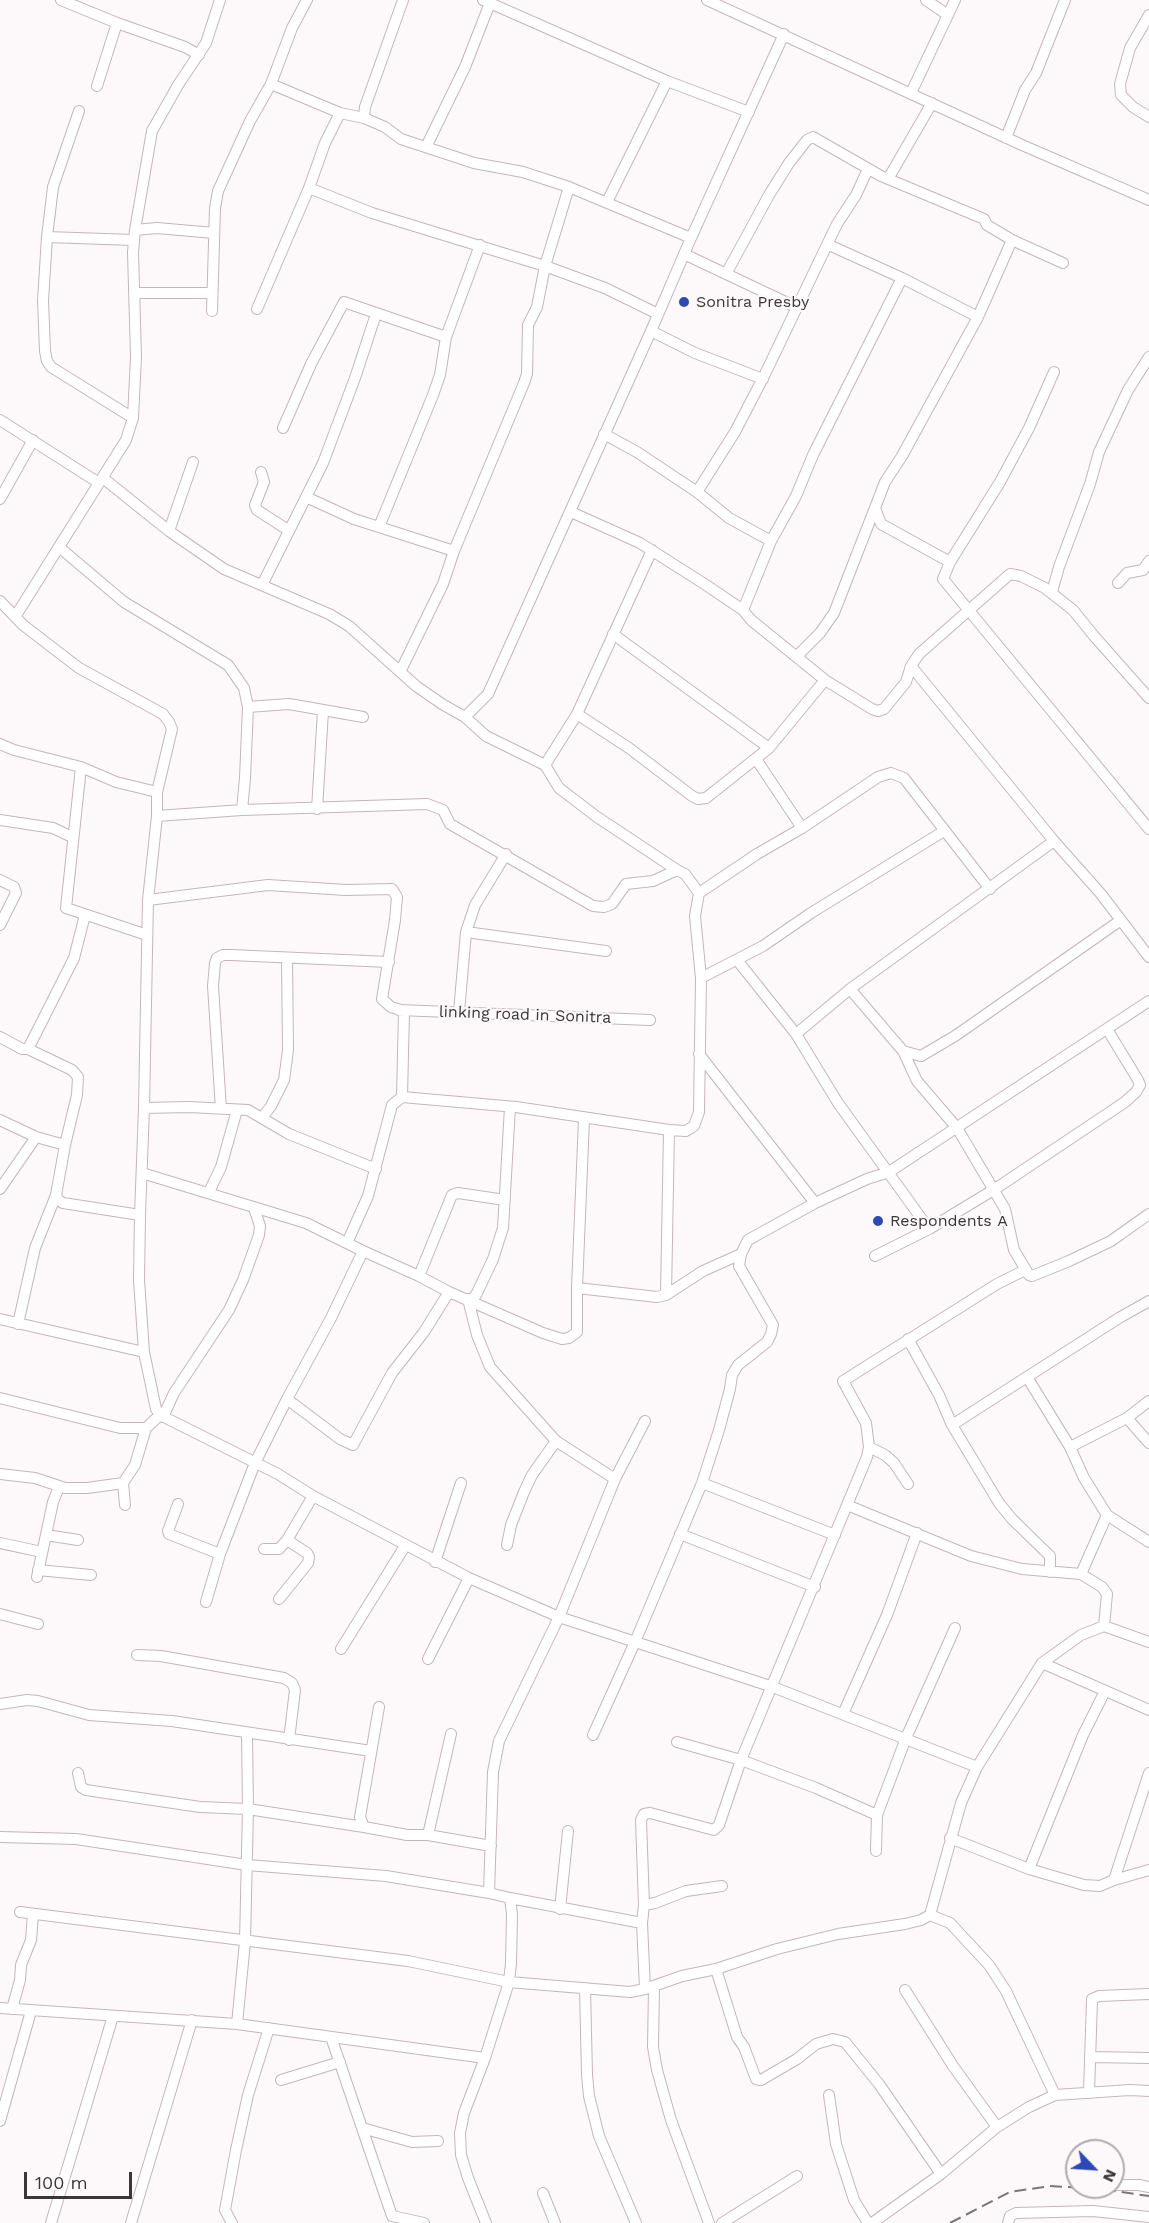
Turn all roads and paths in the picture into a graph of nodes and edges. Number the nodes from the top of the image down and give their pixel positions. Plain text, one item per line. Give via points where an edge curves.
1 (61, 0) edge
2 (220, 0) edge
3 (307, 0) edge
4 (403, 0) edge
5 (707, 0) edge
6 (926, 0) edge
7 (955, 0) edge
8 (1065, 0) edge
9 (486, 2) edge
10 (948, 15) junction
11 (1149, 15) edge
12 (117, 23) junction
13 (784, 34) junction
14 (199, 55) junction
15 (667, 81) junction
16 (271, 84) junction
17 (97, 86) dead end
18 (911, 93) junction
19 (932, 103) junction
20 (79, 111) dead end
21 (749, 112) junction
22 (340, 113) junction
23 (1149, 117) edge
24 (364, 118) junction
25 (1006, 138) junction
26 (426, 147) junction
27 (868, 169) junction
28 (888, 179) junction
29 (569, 187) junction
30 (309, 188) junction
31 (1149, 200) edge
32 (607, 202) junction
33 (214, 233) junction
34 (134, 235) junction
35 (47, 237) junction
36 (691, 238) junction
37 (1012, 240) junction
38 (480, 245) junction
39 (829, 245) junction
40 (684, 254) junction
41 (1063, 263) dead end
42 (545, 266) junction
43 (726, 274) junction
44 (902, 278) junction
45 (135, 293) junction
46 (212, 293) junction
47 (796, 308) junction
48 (257, 309) dead end
49 (212, 311) dead end
50 (376, 314) junction
51 (658, 314) junction
52 (978, 316) junction
53 (651, 331) junction
54 (446, 337) junction
55 (1149, 357) edge
56 (1054, 372) dead end
57 (763, 379) junction
58 (133, 418) junction
59 (0, 420) edge
60 (283, 428) dead end
61 (604, 434) junction
62 (33, 440) junction
63 (193, 462) dead end
64 (261, 472) dead end
65 (101, 481) junction
66 (697, 492) junction
67 (306, 497) junction
68 (0, 499) edge
69 (875, 508) junction
70 (571, 512) junction
71 (881, 524) junction
72 (379, 527) junction
73 (288, 530) junction
74 (866, 530) junction
75 (169, 531) junction
76 (771, 541) junction
77 (59, 547) junction
78 (652, 550) junction
79 (454, 551) junction
80 (1149, 561) edge
81 (950, 562) junction
82 (1118, 583) dead end
83 (262, 585) junction
84 (1052, 592) junction
85 (0, 601) edge
86 (743, 610) junction
87 (969, 611) junction
88 (15, 617) junction
89 (613, 634) junction
90 (797, 656) junction
91 (911, 666) junction
92 (400, 672) junction
93 (825, 680) junction
94 (1149, 698) edge
95 (248, 707) junction
96 (323, 711) junction
97 (577, 714) junction
98 (363, 717) dead end
99 (465, 717) junction
100 (0, 744) edge
101 (769, 748) junction
102 (756, 759) junction
103 (545, 765) junction
104 (81, 767) junction
105 (156, 792) junction
106 (317, 809) junction
107 (242, 810) junction
108 (157, 816) junction
109 (0, 820) edge
110 (802, 828) junction
111 (1149, 829) edge
112 (944, 831) junction
113 (72, 837) junction
114 (1054, 841) junction
115 (506, 854) junction
116 (677, 870) junction
117 (0, 880) edge
118 (990, 889) junction
119 (699, 893) junction
120 (148, 900) junction
121 (86, 915) junction
122 (1121, 920) junction
123 (0, 925) edge
124 (466, 932) junction
125 (147, 935) junction
126 (606, 951) dead end
127 (1149, 957) edge
128 (287, 958) junction
129 (737, 960) junction
130 (388, 962) junction
131 (701, 978) junction
132 (850, 989) junction
133 (1149, 1001) edge
134 (399, 1010) junction
135 (459, 1012) junction
136 (650, 1020) dead end
137 (1107, 1029) junction
138 (796, 1034) junction
139 (0, 1037) edge
140 (28, 1049) junction
141 (903, 1051) junction
142 (699, 1054) junction
143 (402, 1097) junction
144 (510, 1107) junction
145 (144, 1108) junction
146 (221, 1109) junction
147 (237, 1110) junction
148 (262, 1119) junction
149 (584, 1119) junction
150 (0, 1120) edge
151 (957, 1128) junction
152 (669, 1130) junction
153 (36, 1137) junction
154 (65, 1145) junction
155 (376, 1169) junction
156 (889, 1172) junction
157 (142, 1173) junction
158 (0, 1189) edge
159 (994, 1189) junction
160 (209, 1192) junction
161 (56, 1196) junction
162 (505, 1200) junction
163 (816, 1203) junction
164 (254, 1208) junction
165 (1149, 1214) edge
166 (140, 1215) junction
167 (929, 1229) junction
168 (347, 1243) junction
169 (363, 1251) junction
170 (741, 1254) junction
171 (875, 1256) dead end
172 (1025, 1270) junction
173 (419, 1276) junction
174 (578, 1288) junction
175 (449, 1292) junction
176 (666, 1295) junction
177 (470, 1300) junction
178 (1149, 1301) edge
179 (0, 1319) edge
180 (18, 1324) junction
181 (908, 1340) junction
182 (144, 1352) junction
183 (1027, 1377) junction
184 (0, 1398) edge
185 (287, 1399) junction
186 (1149, 1401) edge
187 (161, 1416) junction
188 (1127, 1418) junction
189 (645, 1421) dead end
190 (952, 1425) junction
191 (146, 1428) junction
192 (556, 1441) junction
193 (1149, 1443) edge
194 (869, 1447) junction
195 (1070, 1447) junction
196 (255, 1463) junction
197 (0, 1474) edge
198 (615, 1479) junction
199 (123, 1483) junction
200 (461, 1483) dead end
201 (702, 1483) junction
202 (908, 1484) dead end
203 (59, 1487) junction
204 (313, 1496) junction
205 (178, 1504) dead end
206 (848, 1504) junction
207 (125, 1505) dead end
208 (1107, 1515) junction
209 (917, 1533) junction
210 (680, 1534) junction
211 (46, 1535) junction
212 (835, 1535) junction
213 (78, 1540) dead end
214 (287, 1540) junction
215 (1149, 1542) edge
216 (0, 1543) edge
217 (507, 1545) dead end
218 (405, 1546) junction
219 (264, 1549) dead end
220 (42, 1552) junction
221 (220, 1554) junction
222 (435, 1562) junction
223 (1050, 1572) junction
224 (1081, 1574) junction
225 (92, 1575) dead end
226 (469, 1578) junction
227 (814, 1587) junction
228 (279, 1599) dead end
229 (206, 1602) dead end
230 (0, 1614) edge
231 (560, 1617) junction
232 (38, 1624) dead end
233 (1104, 1626) junction
234 (955, 1628) dead end
235 (635, 1642) junction
236 (1149, 1642) edge
237 (341, 1649) dead end
238 (137, 1655) dead end
239 (428, 1659) dead end
240 (1042, 1663) junction
241 (773, 1687) junction
242 (1105, 1691) junction
243 (0, 1704) edge
244 (380, 1707) dead end
245 (1149, 1710) edge
246 (843, 1714) junction
247 (247, 1733) junction
248 (451, 1734) dead end
249 (593, 1735) dead end
250 (906, 1738) junction
251 (289, 1740) junction
252 (677, 1742) dead end
253 (371, 1751) junction
254 (741, 1760) junction
255 (977, 1767) junction
256 (78, 1773) dead end
257 (1149, 1773) edge
258 (248, 1809) junction
259 (878, 1815) junction
260 (364, 1827) junction
261 (568, 1831) dead end
262 (428, 1835) junction
263 (0, 1837) edge
264 (950, 1838) junction
265 (491, 1846) junction
266 (876, 1851) dead end
267 (247, 1865) junction
268 (1029, 1869) junction
269 (1149, 1870) edge
270 (1114, 1880) junction
271 (722, 1886) dead end
272 (489, 1893) junction
273 (510, 1898) junction
274 (644, 1905) junction
275 (560, 1909) junction
276 (20, 1912) dead end
277 (33, 1914) junction
278 (930, 1915) junction
279 (642, 1923) junction
280 (245, 1942) junction
281 (716, 1969) junction
282 (508, 1982) junction
283 (585, 1988) junction
284 (650, 1988) junction
285 (905, 1990) dead end
286 (1149, 1994) edge
287 (0, 2008) edge
288 (12, 2009) junction
289 (31, 2012) junction
290 (113, 2016) junction
291 (192, 2020) junction
292 (237, 2024) junction
293 (269, 2028) junction
294 (331, 2037) junction
295 (1090, 2057) junction
296 (485, 2058) junction
297 (1149, 2058) edge
298 (340, 2062) junction
299 (281, 2080) dead end
300 (1149, 2091) edge
301 (1089, 2092) junction
302 (829, 2095) dead end
303 (1055, 2095) junction
304 (0, 2121) edge
305 (997, 2127) junction
306 (362, 2128) junction
307 (438, 2142) dead end
308 (941, 2175) junction
309 (797, 2176) dead end
310 (1125, 2185) edge
311 (1149, 2187) edge
312 (543, 2193) dead end
313 (1149, 2217) edge
314 (393, 2220) edge
315 (51, 2223) edge
316 (131, 2223) edge
317 (232, 2223) edge
318 (424, 2223) edge
319 (486, 2223) edge
320 (555, 2223) edge
321 (636, 2223) edge
322 (709, 2223) edge
323 (722, 2223) edge
324 (870, 2223) edge
325 (1008, 2223) edge

1 - 12 street
2 - 14 street
3 - 16 street
4 - 24 street
5 - 13 street
6 - 10 street
7 - 10 street
8 - 25 street
9 - 15 street
9 - 26 street via 465,67
10 - 18 street
11 - 23 street via 1130,48 1120,84 1121,95
12 - 14 street
12 - 17 street
13 - 18 street
13 - 21 street
14 - 34 street via 152,131
15 - 21 street
15 - 32 street
16 - 22 street
16 - 33 street via 218,191
18 - 19 street
19 - 25 street
19 - 28 street
20 - 35 street via 53,187
21 - 36 street
22 - 24 street
22 - 30 street
24 - 26 street via 401,139
25 - 31 street
26 - 29 street via 474,164 523,172
27 - 28 street
27 - 39 street
27 - 43 street via 813,137 807,140 769,195
28 - 37 street via 984,219
29 - 32 street
29 - 42 street
30 - 38 street via 372,213
30 - 48 street
32 - 36 street
33 - 34 street via 157,228
33 - 46 street
34 - 35 street
34 - 45 street
35 - 58 street via 43,301 47,360 51,367
36 - 40 street
37 - 41 street
37 - 52 street
38 - 42 street
38 - 54 street
39 - 44 street
39 - 47 street
40 - 43 street
40 - 51 street
42 - 51 street via 605,288
42 - 79 street via 537,306 528,325 527,374
43 - 47 street
44 - 52 street
44 - 76 street
45 - 46 street
45 - 58 street
46 - 49 street
47 - 57 street
50 - 54 street
50 - 60 street via 344,302
50 - 67 street via 323,463
51 - 53 street
52 - 69 street via 885,482
53 - 57 street
53 - 61 street
54 - 72 street via 433,395
55 - 84 street via 1128,390 1100,452
56 - 81 street via 1000,482
57 - 66 street
58 - 65 street via 126,440
59 - 62 street
61 - 66 street
61 - 70 street
62 - 65 street
62 - 68 street
63 - 75 street
64 - 73 street via 264,482 255,505 257,510
65 - 75 street
65 - 77 street
66 - 76 street via 729,518
67 - 72 street
67 - 73 street
69 - 71 street
69 - 74 street
70 - 78 street
70 - 99 street via 488,694
71 - 74 street
71 - 81 street
72 - 79 street
73 - 83 street
74 - 90 street via 834,613
75 - 83 street via 224,568
76 - 86 street
77 - 88 street
77 - 95 street via 124,602 228,665 244,688
78 - 86 street
78 - 89 street
79 - 92 street via 443,584
80 - 82 street via 1143,570 1127,573
81 - 87 street via 943,579
83 - 92 street via 349,626
84 - 87 street via 1010,574
84 - 94 street via 1073,610
85 - 88 street
86 - 90 street
87 - 91 street via 919,654
87 - 111 street
88 - 105 street via 79,668 163,714 172,729
89 - 97 street
89 - 101 street
90 - 93 street
91 - 93 street via 906,682 878,711
91 - 114 street
92 - 99 street
93 - 101 street
95 - 96 street via 289,704
95 - 107 street
96 - 98 street
96 - 106 street
97 - 102 street via 698,799 713,794
97 - 103 street
99 - 103 street via 486,736
100 - 104 street
101 - 102 street
102 - 110 street
103 - 116 street via 559,788
104 - 105 street via 116,782
104 - 113 street
105 - 108 street
106 - 107 street
106 - 115 street via 427,804 442,810 450,824
107 - 108 street
108 - 120 street
109 - 113 street via 52,828
110 - 112 street via 878,777 891,773 904,778
110 - 119 street
112 - 118 street
112 - 129 street
113 - 121 street via 66,908
114 - 118 street
114 - 122 street
115 - 116 street via 593,906 604,908 612,904 626,884 653,881
115 - 124 street via 475,905
116 - 119 street via 685,874
117 - 123 street via 14,886 16,892
118 - 132 street
119 - 131 street via 695,916
120 - 125 street
120 - 130 street via 268,885 392,889 397,897
121 - 125 street
121 - 140 street via 74,958
122 - 127 street
122 - 141 street via 955,1036 921,1056
124 - 126 street
124 - 135 street
125 - 145 street
128 - 130 street
128 - 146 street via 224,955 215,963
128 - 148 street via 288,1050 284,1080
129 - 131 street
129 - 138 street
130 - 134 street via 382,999
131 - 142 street
132 - 138 street
132 - 141 street
133 - 137 street
134 - 135 street, linking road in Sonitra
134 - 143 street via 404,1011
135 - 136 street, linking road in Sonitra
137 - 151 street
137 - 159 street via 1138,1080 1136,1092
138 - 156 street via 838,1103
139 - 140 street
140 - 154 street via 72,1070 78,1077
141 - 151 street via 917,1081
142 - 152 street via 699,1112 694,1126 686,1131
142 - 163 street
143 - 144 street
143 - 155 street via 392,1105
144 - 149 street
144 - 162 street
145 - 146 street
145 - 157 street
146 - 147 street
147 - 148 street via 248,1110
147 - 160 street via 221,1167
148 - 155 street
149 - 152 street
149 - 174 street
150 - 153 street
151 - 156 street
151 - 159 street
152 - 176 street
153 - 154 street
153 - 158 street
154 - 161 street
155 - 168 street
156 - 163 street
156 - 167 street
157 - 160 street
157 - 166 street
159 - 167 street
159 - 172 street via 1005,1209 1014,1250
160 - 164 street
161 - 166 street via 63,1203
161 - 180 street via 35,1248
162 - 173 street via 458,1192 452,1195
162 - 177 street via 499,1244
163 - 170 street via 748,1240
164 - 168 street via 306,1222
164 - 187 street via 259,1235 243,1280 229,1310
165 - 172 street via 1111,1241 1069,1261 1032,1276
166 - 182 street
167 - 171 street
168 - 169 street
169 - 173 street
169 - 185 street
170 - 176 street via 703,1271
170 - 201 street via 738,1266 773,1324 767,1342 738,1365 732,1375
172 - 181 street
173 - 175 street
174 - 176 street
174 - 177 street via 577,1332 569,1338 543,1333
175 - 177 street
175 - 185 street via 392,1373 353,1445
177 - 192 street via 477,1335 490,1367
178 - 183 street
179 - 180 street
180 - 182 street
181 - 190 street
181 - 194 street via 843,1382 866,1423
182 - 187 street via 156,1409
183 - 190 street
183 - 195 street
184 - 191 street via 120,1428
185 - 196 street
186 - 188 street
187 - 191 street
187 - 196 street
188 - 193 street
188 - 195 street
189 - 198 street
190 - 223 street via 999,1503 1050,1556
191 - 199 street via 135,1465
192 - 198 street
192 - 217 street via 528,1484
194 - 202 street via 894,1463
194 - 206 street
195 - 208 street
196 - 204 street
196 - 221 street
197 - 203 street via 35,1478
198 - 231 street
199 - 203 street
199 - 207 street
200 - 222 street
201 - 210 street
201 - 212 street
203 - 211 street
204 - 214 street
204 - 218 street
205 - 221 street via 169,1534
206 - 209 street
206 - 212 street
208 - 215 street
208 - 224 street
209 - 223 street via 971,1556
209 - 246 street
210 - 227 street
210 - 235 street
211 - 213 street
211 - 220 street
212 - 227 street
214 - 219 street via 279,1549
214 - 228 street via 309,1557
216 - 220 street
218 - 222 street
218 - 237 street
220 - 225 street via 37,1573
221 - 229 street
222 - 226 street
223 - 224 street
224 - 233 street via 1107,1594
226 - 231 street
226 - 239 street
227 - 241 street
230 - 232 street
231 - 235 street
231 - 265 street via 499,1742 493,1772
233 - 236 street
233 - 240 street via 1081,1635
234 - 250 street
235 - 241 street
235 - 249 street
238 - 251 street via 284,1678 294,1690
240 - 242 street
240 - 255 street
241 - 246 street
241 - 254 street
242 - 245 street
242 - 268 street
243 - 247 street via 38,1701 90,1715 172,1721
244 - 253 street
246 - 250 street
247 - 251 street
247 - 258 street
248 - 262 street
250 - 255 street
250 - 259 street
251 - 253 street
252 - 254 street
253 - 260 street via 360,1817
254 - 259 street
254 - 274 street via 719,1826 714,1830 644,1814
255 - 264 street via 960,1803
256 - 258 street via 81,1787 86,1790 200,1807
257 - 270 street
258 - 260 street
258 - 267 street
259 - 266 street
260 - 262 street
261 - 275 street
262 - 265 street
263 - 267 street via 76,1839
264 - 268 street
264 - 278 street
265 - 272 street
267 - 272 street via 386,1876
267 - 280 street
268 - 270 street via 1084,1885 1100,1886
269 - 270 street
271 - 274 street via 686,1891
272 - 273 street
273 - 275 street
273 - 282 street
274 - 279 street
275 - 279 street
276 - 277 street
277 - 280 street
277 - 288 street via 31,1940 21,1965
278 - 281 street via 904,1924 777,1949
278 - 303 street via 950,1923 989,1965 1006,1991
279 - 284 street
280 - 282 street via 408,1961
280 - 292 street
281 - 284 street
281 - 308 street via 737,2037 756,2079 761,2080 797,2060 816,2044 833,2039 844,2042 879,2084
282 - 283 street
282 - 296 street
283 - 284 street via 630,1992
283 - 321 street via 589,2096 599,2136
284 - 322 street via 657,2070
285 - 305 street
286 - 295 street via 1092,1999
287 - 288 street
288 - 289 street
289 - 290 street
289 - 304 street
290 - 291 street
290 - 315 street
291 - 292 street
291 - 316 street
292 - 293 street
293 - 294 street
293 - 317 street via 248,2095 232,2171 225,2210
294 - 296 street
294 - 298 street
295 - 297 street
295 - 301 street
296 - 319 street via 460,2133 461,2155
298 - 299 street
298 - 306 street
300 - 301 street
301 - 303 street
302 - 324 street via 836,2144 854,2200
303 - 305 street
305 - 308 street
306 - 307 street via 412,2142
306 - 314 street
308 - 324 street
309 - 323 street
310 - 311 street
312 - 320 street
313 - 325 street via 1093,2211 1016,2213
314 - 318 street

